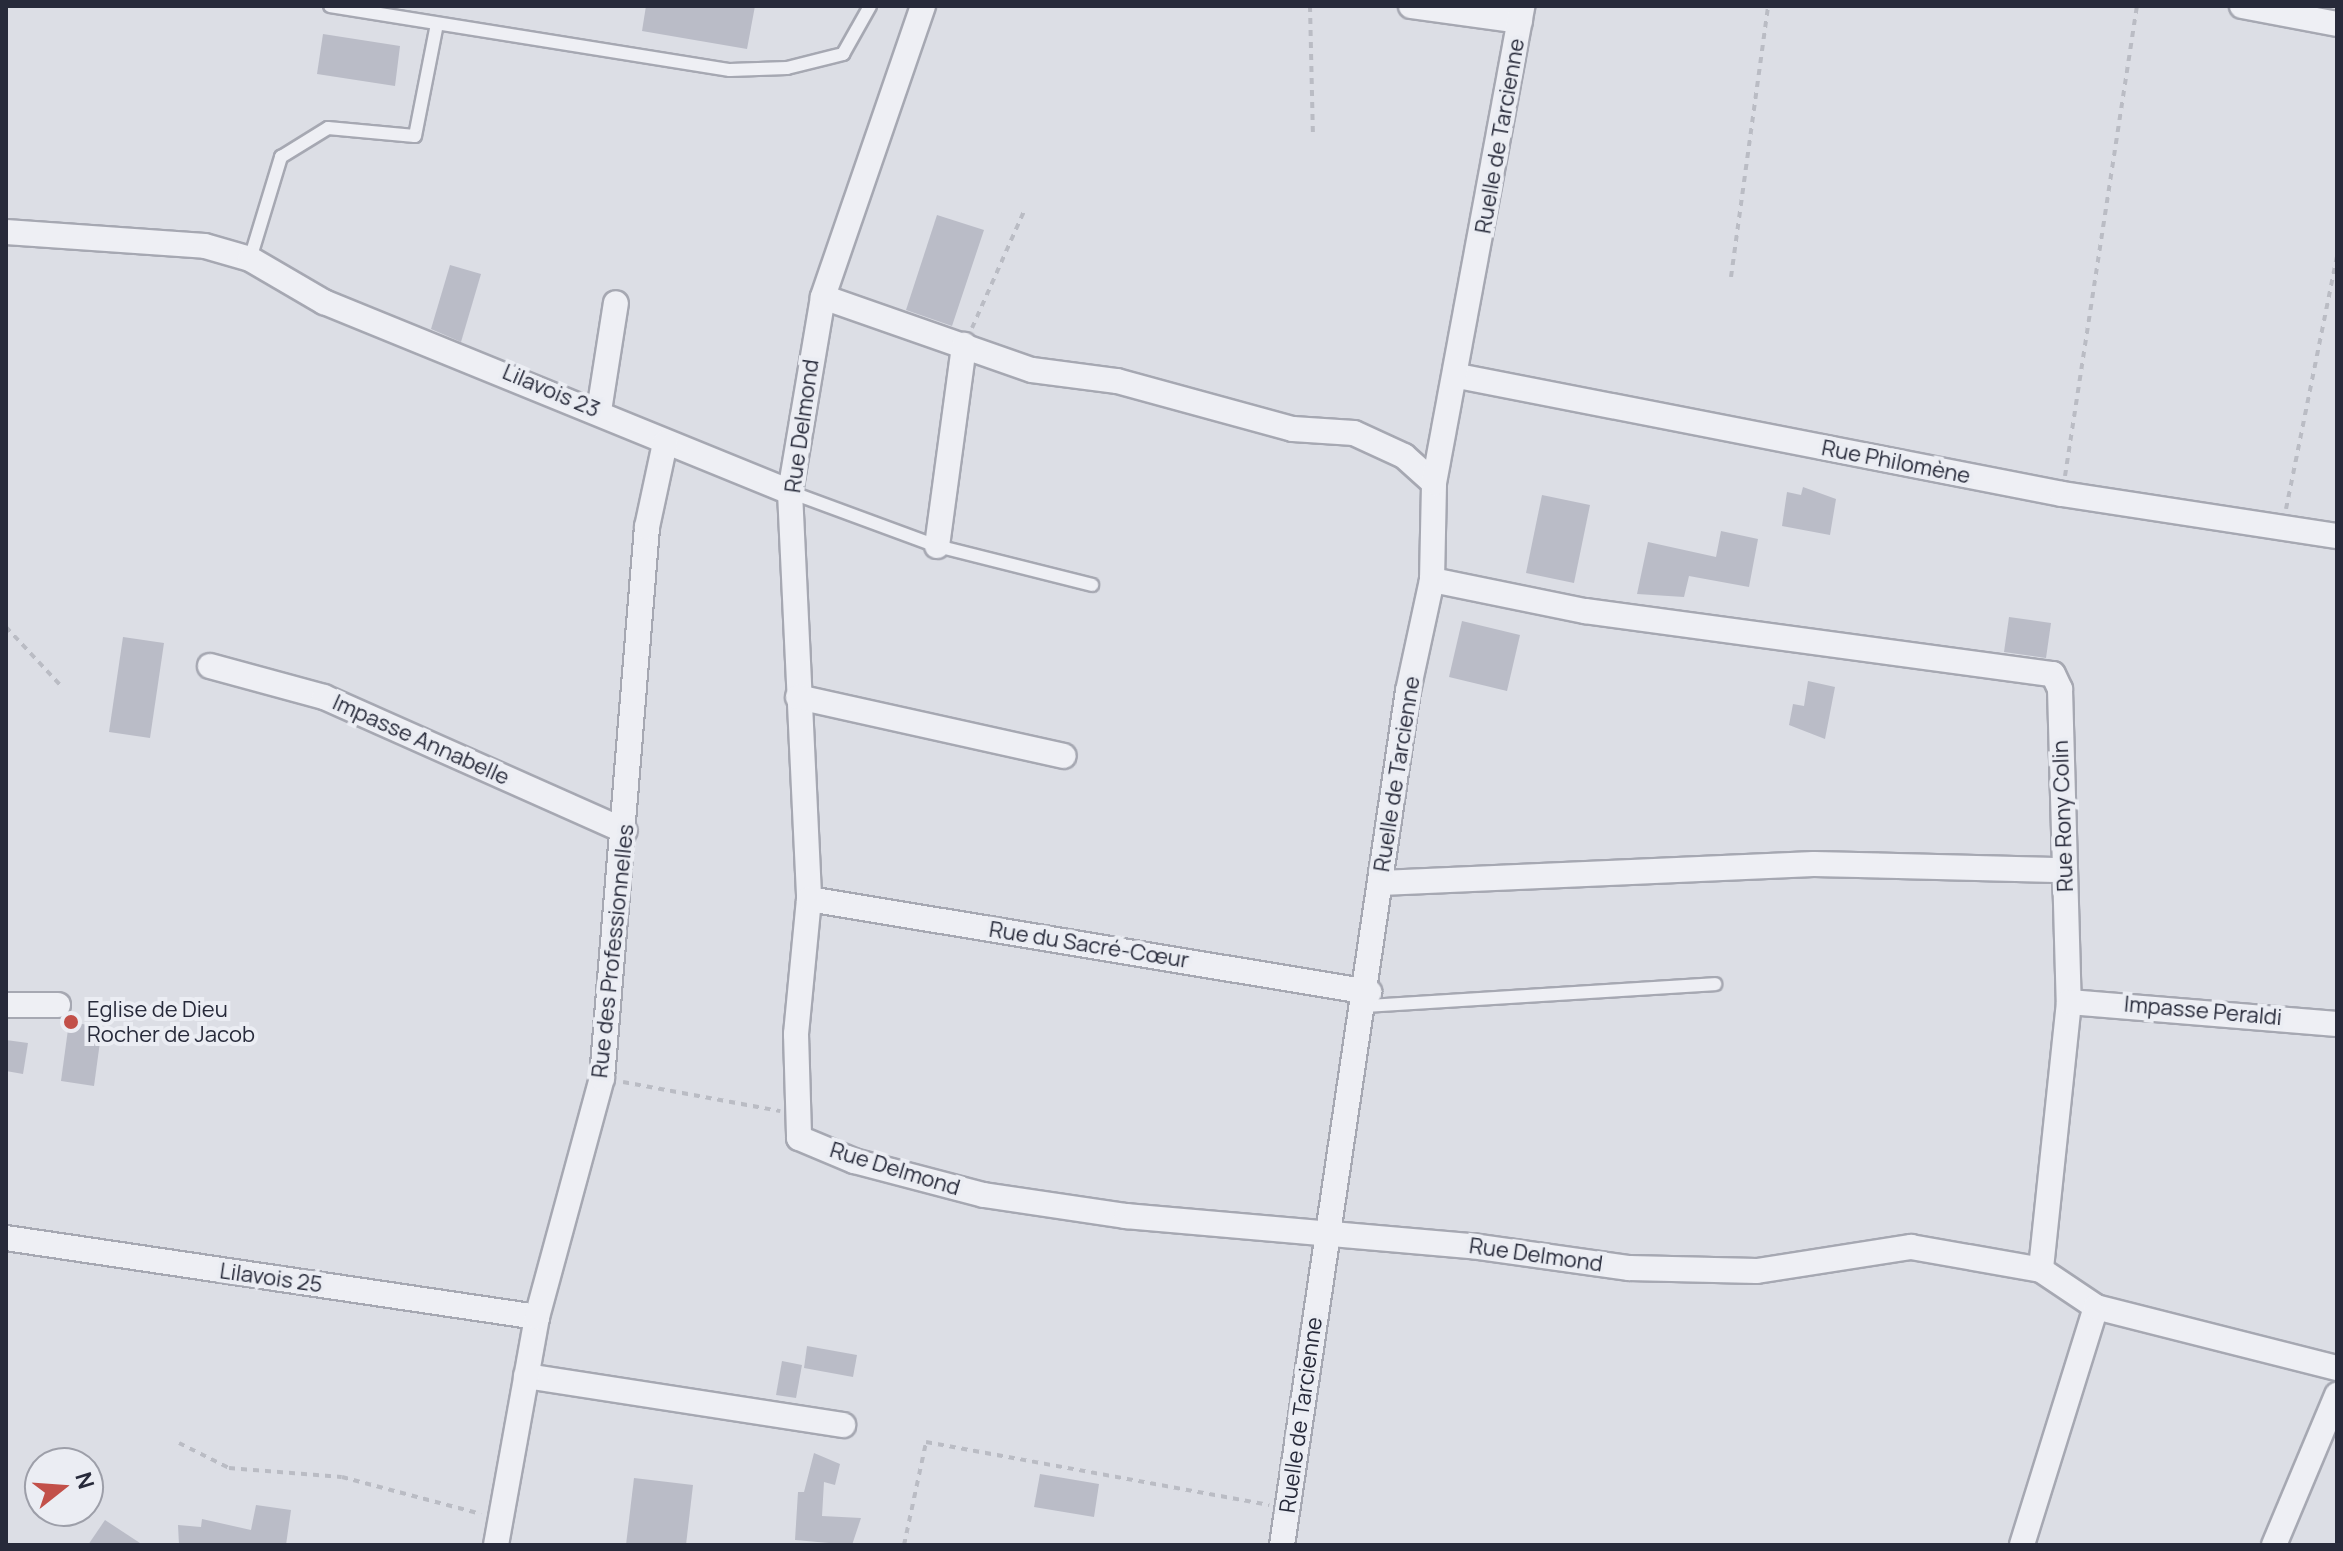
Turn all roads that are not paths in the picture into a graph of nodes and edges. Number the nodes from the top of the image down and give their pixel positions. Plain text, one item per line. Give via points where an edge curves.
1 (330, 6) edge
2 (870, 6) edge
3 (923, 6) edge
4 (1411, 6) edge
5 (2242, 6) edge
6 (1521, 14) edge
7 (437, 24) junction
8 (2337, 24) edge
9 (6, 232) edge
10 (250, 259) junction
11 (823, 297) junction
12 (616, 303) dead end
13 (964, 345) junction
14 (1458, 376) junction
15 (599, 411) junction
16 (665, 443) junction
17 (1434, 483) junction
18 (790, 492) junction
19 (2337, 536) edge
20 (937, 546) junction
21 (1432, 580) junction
22 (1092, 585) dead end
23 (210, 666) dead end
24 (798, 697) junction
25 (1064, 756) dead end
26 (625, 831) junction
27 (2065, 870) junction
28 (1381, 883) junction
29 (809, 899) junction
30 (1715, 984) dead end
31 (1368, 999) junction
32 (2069, 1002) junction
33 (6, 1005) edge
34 (58, 1005) dead end
35 (2337, 1024) edge
36 (1328, 1233) junction
37 (6, 1238) edge
38 (2041, 1270) junction
39 (2096, 1307) junction
40 (537, 1317) junction
41 (2337, 1368) edge
42 (526, 1376) junction
43 (2337, 1395) edge
44 (843, 1425) dead end
45 (496, 1545) edge
46 (1282, 1545) edge
47 (2022, 1545) edge
48 (2274, 1545) edge

1 - 7 lane
2 - 7 lane via 843,54 787,68 730,70
3 - 11 street, Rue Delmond
4 - 6 street
5 - 8 street
6 - 14 street, Ruelle de Tarcienne
7 - 10 lane via 415,136 328,128 281,157
9 - 10 street, Lilavois 23 via 205,246
10 - 15 street, Lilavois 23 via 324,302
11 - 13 street
11 - 18 street, Rue Delmond
12 - 15 street
13 - 17 street via 1032,370 1117,381 1293,429 1354,433 1404,456
13 - 20 street
14 - 17 street, Ruelle de Tarcienne
14 - 19 street, Rue Philomène via 2062,494
15 - 16 street, Lilavois 23
16 - 18 street, Lilavois 23
16 - 26 street, Rue des Professionnelles via 647,527
17 - 21 street, Ruelle de Tarcienne
18 - 20 lane, Lilavois 23
18 - 24 street, Rue Delmond via 799,592
20 - 22 lane, Lilavois 23
21 - 27 street, Rue Rony Colin via 1585,611 2053,674
21 - 28 street, Ruelle de Tarcienne
23 - 26 street, Impasse Annabelle via 324,697
24 - 25 street
24 - 29 street, Rue Delmond
26 - 40 street, Rue des Professionnelles via 602,1078
27 - 28 street via 1814,864
27 - 32 street, Rue Rony Colin
28 - 31 street, Ruelle de Tarcienne
29 - 31 street, Rue du Sacré-Cœur
29 - 36 street, Rue Delmond via 796,1034 799,1138 854,1161 984,1195
30 - 31 lane, Rue du Sacré-Cœur
31 - 36 street, Ruelle de Tarcienne
32 - 35 street, Impasse Peraldi
32 - 38 street, Rue Rony Colin
33 - 34 street
36 - 38 street, Rue Delmond via 1629,1268 1757,1271 1911,1247
36 - 46 street, Ruelle de Tarcienne
37 - 40 street, Lilavois 25
38 - 39 street
39 - 41 street
39 - 47 street
40 - 42 street, Rue des Professionnelles
42 - 44 street
42 - 45 street, Rue des Professionnelles
43 - 48 street

